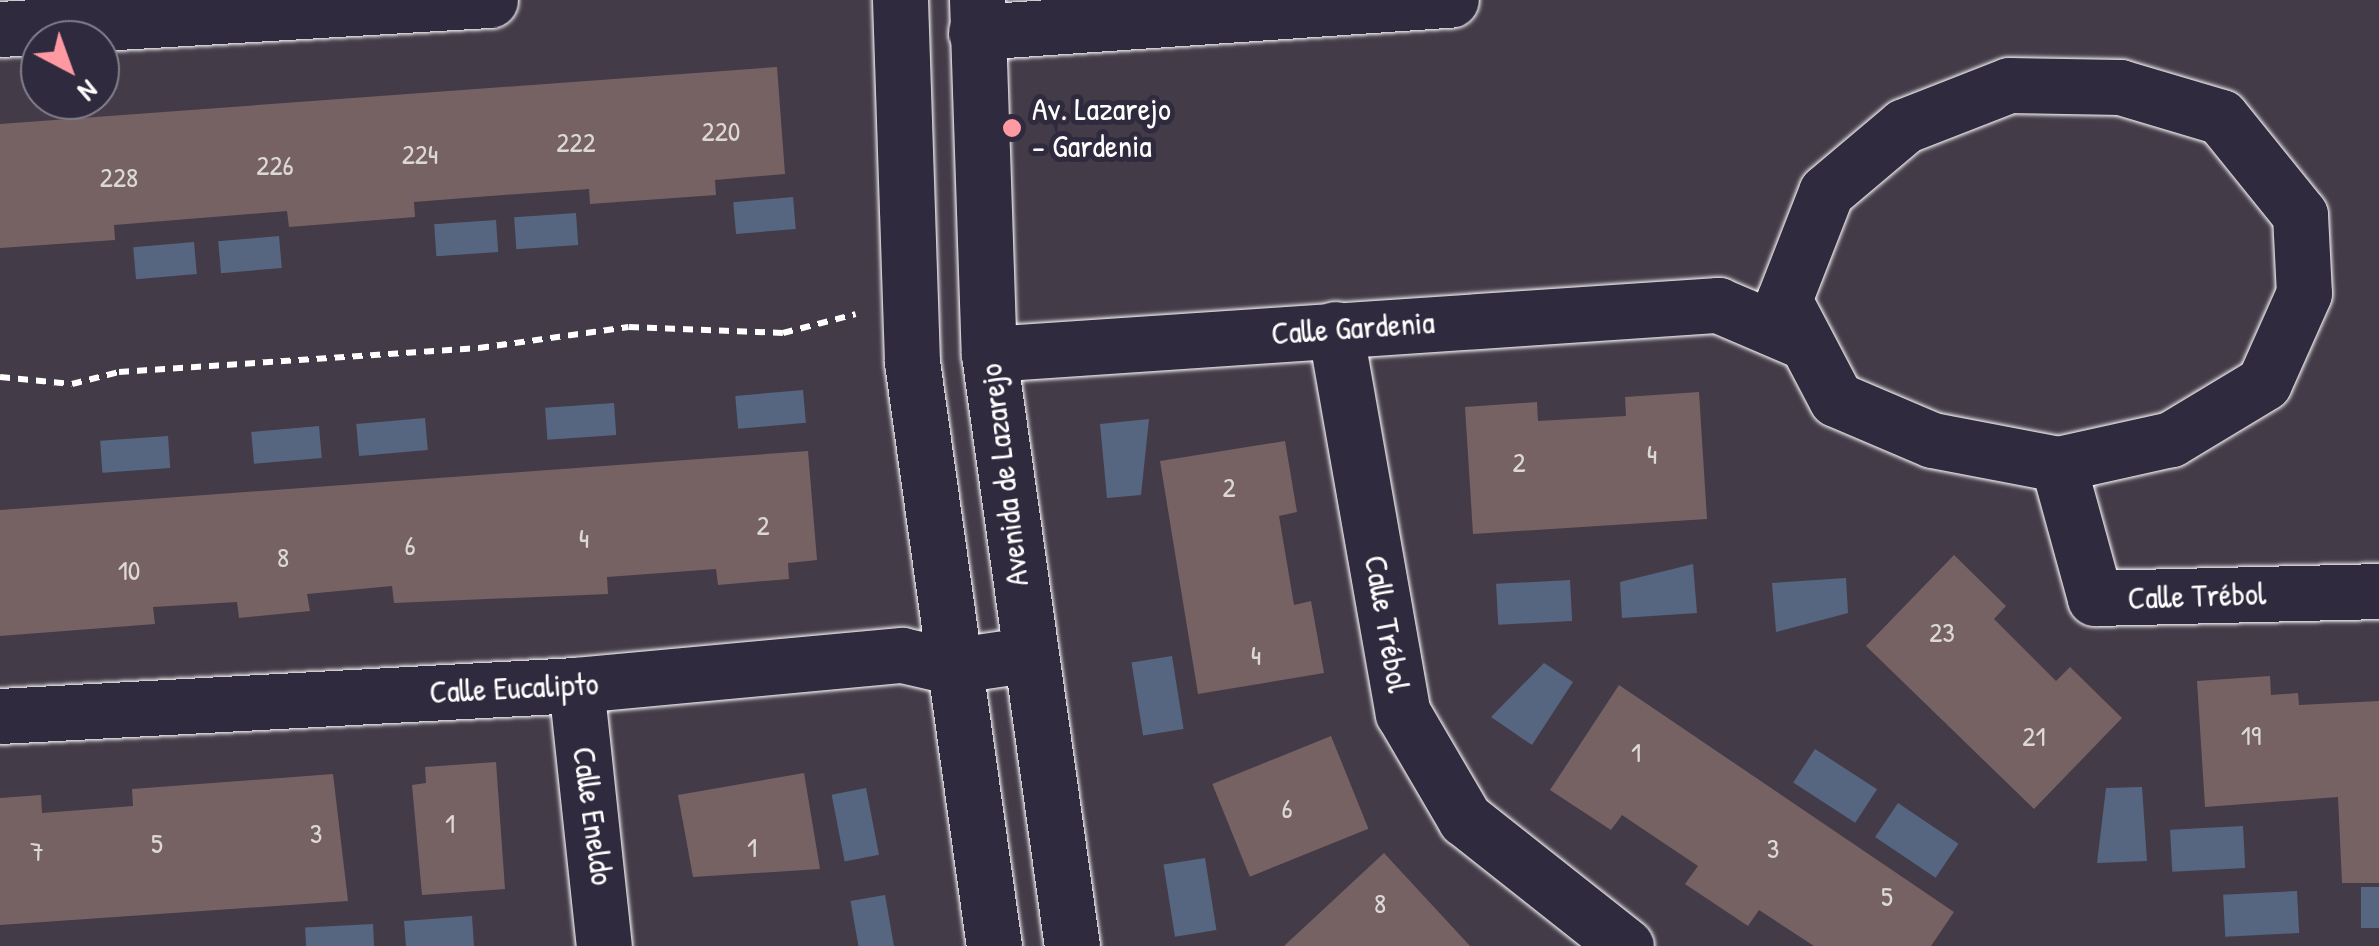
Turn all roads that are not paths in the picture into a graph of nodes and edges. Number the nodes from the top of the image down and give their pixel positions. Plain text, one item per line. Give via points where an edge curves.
1 (490, 0) edge
2 (900, 0) edge
3 (1451, 0) edge
4 (1350, 4) edge
5 (977, 16) edge
6 (0, 30) edge
7 (1801, 246) junction
8 (1718, 305) junction
9 (1334, 329) junction
10 (1800, 340) junction
11 (989, 354) junction
12 (2058, 464) junction
13 (2379, 590) edge
14 (1026, 655) junction
15 (950, 666) junction
16 (576, 685) junction
17 (0, 716) edge
18 (604, 946) edge
19 (994, 946) edge
20 (1072, 946) edge
21 (1626, 946) edge

1 - 6 street
2 - 15 street via 910,309
3 - 4 street
4 - 5 street
5 - 11 street, Avenida de Lazarejo
7 - 8 street
7 - 10 street via 1784,300
7 - 12 street via 1826,192 1904,126 2009,85 2120,87 2221,117 2300,215 2304,293 2264,382 2170,439
8 - 9 street, Calle Gardenia
8 - 10 street, Calle Gardenia
9 - 11 street, Calle Gardenia
9 - 21 street, Calle Trébol via 1403,713 1466,819
10 - 12 street via 1836,399 1932,440
11 - 14 street, Avenida de Lazarejo
12 - 13 street, Calle Trébol via 2095,598
14 - 15 street, Calle Eucalipto
14 - 20 street, Avenida de Lazarejo
15 - 16 street, Calle Eucalipto via 902,655
15 - 19 street
16 - 17 street, Calle Eucalipto
16 - 18 street, Calle Eneldo

